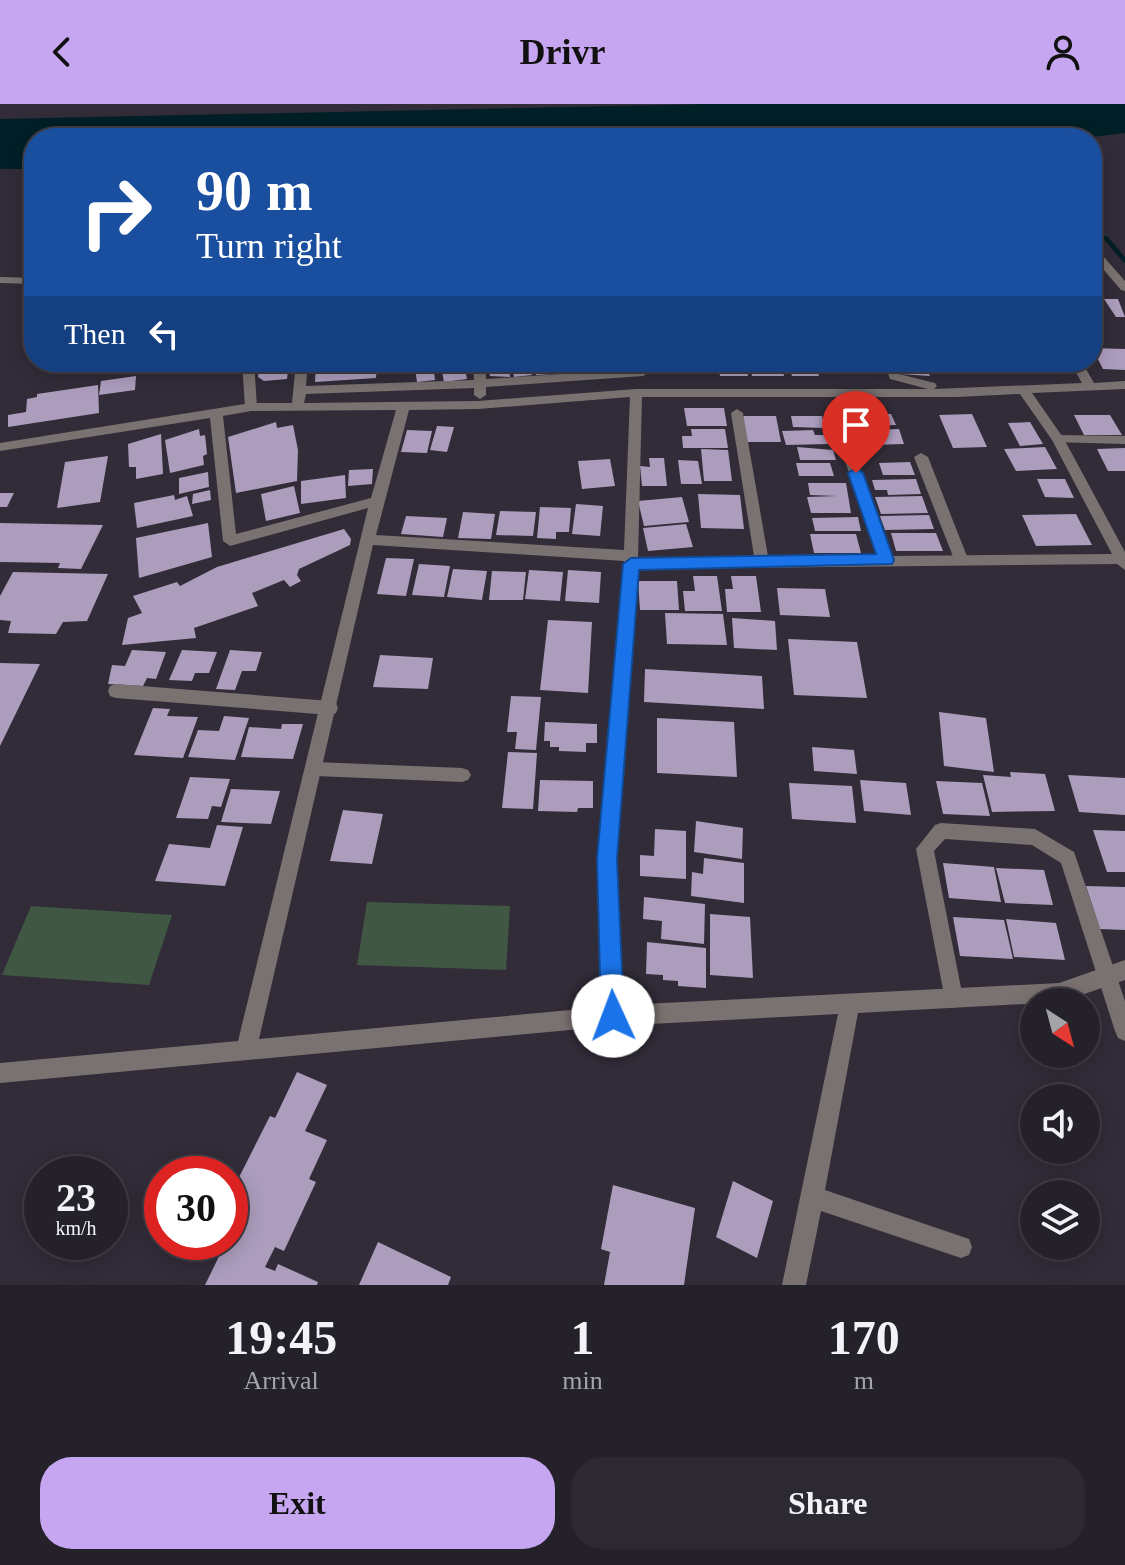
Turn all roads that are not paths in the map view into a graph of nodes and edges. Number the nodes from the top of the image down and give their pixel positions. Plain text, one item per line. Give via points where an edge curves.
1 (1102, 262) edge
2 (0, 280) edge
3 (24, 281) edge
4 (1125, 288) edge
5 (249, 372) edge
6 (301, 372) edge
7 (480, 372) edge
8 (585, 372) edge
9 (643, 372) edge
10 (893, 372) edge
11 (1082, 372) edge
12 (585, 378) junction
13 (482, 385) junction
14 (1125, 385) edge
15 (1090, 386) junction
16 (300, 390) junction
17 (1024, 391) junction
18 (636, 393) junction
19 (956, 393) junction
20 (585, 397) junction
21 (404, 404) junction
22 (298, 405) junction
23 (478, 405) junction
24 (251, 407) junction
25 (216, 412) junction
26 (737, 413) dead end
27 (835, 415) dead end
28 (1058, 439) junction
29 (1125, 440) edge
30 (0, 447) edge
31 (921, 457) dead end
32 (377, 501) junction
33 (1118, 534) edge
34 (368, 540) junction
35 (961, 559) junction
36 (631, 560) junction
37 (886, 560) junction
38 (762, 562) junction
39 (1123, 562) edge
40 (116, 691) dead end
41 (330, 708) junction
42 (315, 769) junction
43 (462, 775) dead end
44 (1125, 970) edge
45 (1106, 979) junction
46 (953, 998) junction
47 (850, 1004) junction
48 (613, 1016) junction
49 (1125, 1031) edge
50 (246, 1049) junction
51 (0, 1073) edge
52 (813, 1197) junction
53 (961, 1247) dead end
54 (794, 1285) edge

1 - 4 street
2 - 3 street
5 - 24 street
6 - 16 street
7 - 13 street
8 - 12 street
9 - 12 street
10 - 19 street
11 - 15 street
12 - 13 street
12 - 20 street
13 - 16 street
13 - 23 street
14 - 15 street
15 - 17 street
16 - 22 street
17 - 19 street
17 - 28 street
18 - 19 street
18 - 20 street
18 - 36 street
20 - 23 street
21 - 22 street
21 - 23 street
21 - 32 street
22 - 24 street
24 - 25 street
25 - 30 street
25 - 32 street via 230,541
26 - 38 street
27 - 37 street
28 - 29 street
28 - 33 street
31 - 35 street
32 - 34 street
33 - 39 street
34 - 36 street
34 - 41 street
35 - 37 street
35 - 39 street
36 - 38 street
36 - 48 street via 607,859
37 - 38 street
40 - 41 street
41 - 42 street
42 - 43 street
42 - 50 street
44 - 45 street
45 - 46 street via 1059,993
45 - 46 street via 1068,858 1035,837 941,831 925,849
45 - 49 street
46 - 47 street
47 - 48 street
47 - 52 street
48 - 50 street
50 - 51 street
52 - 53 street
52 - 54 street

